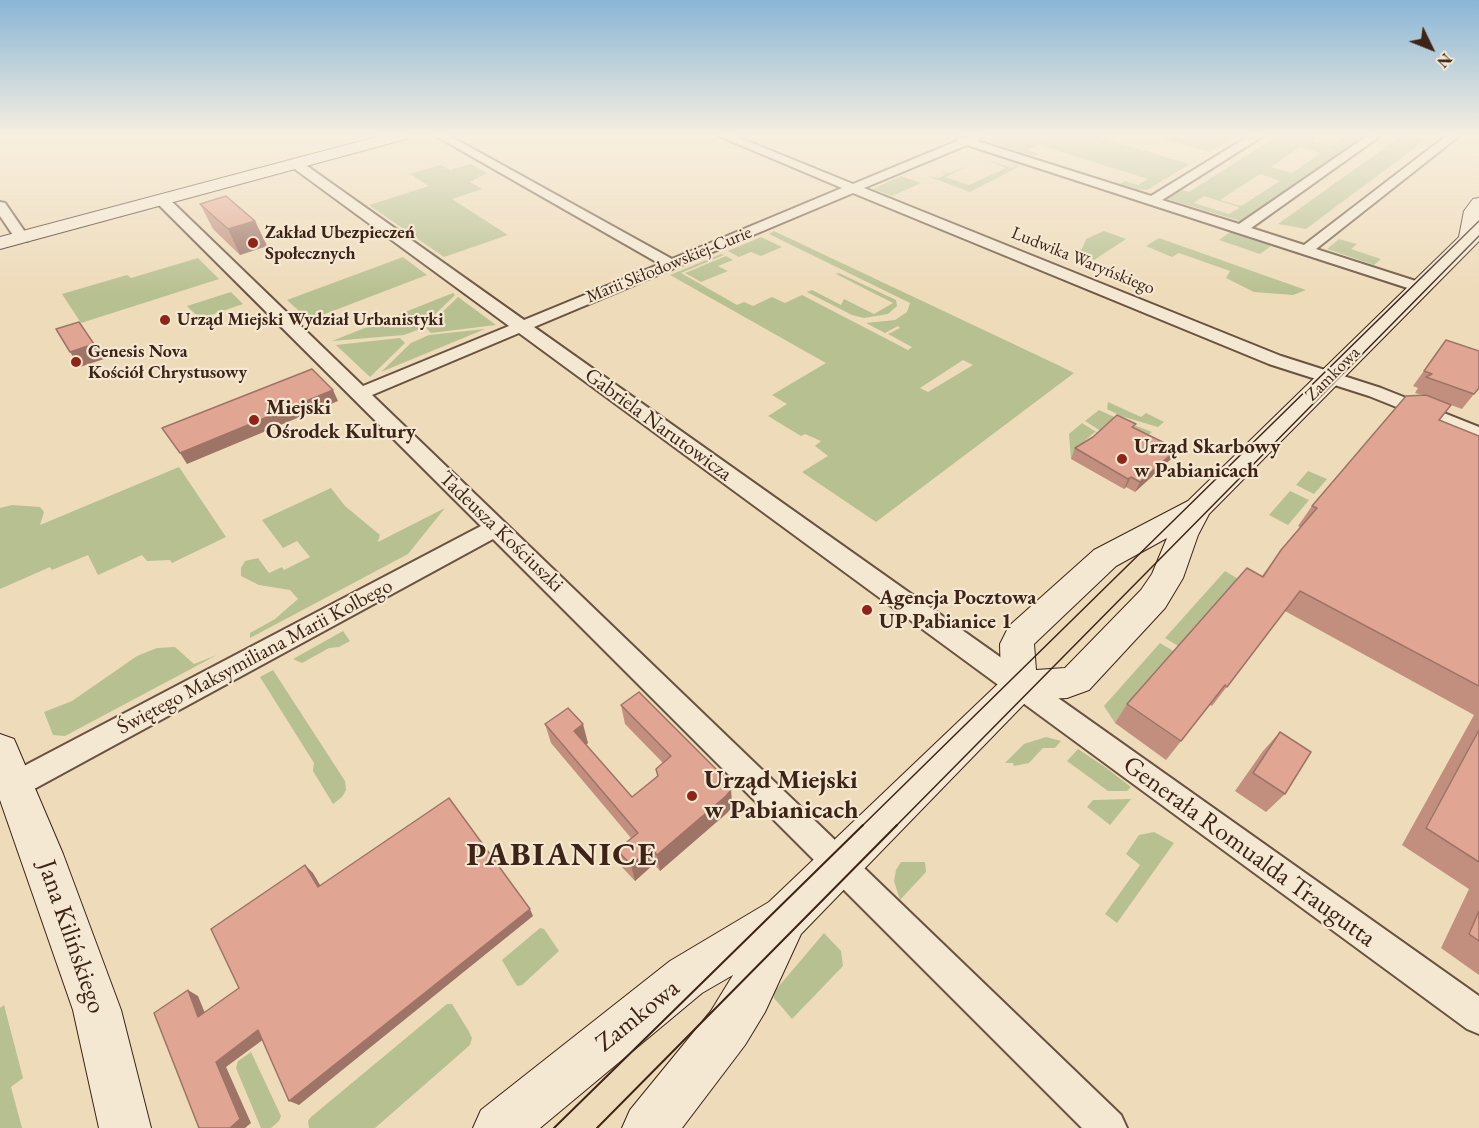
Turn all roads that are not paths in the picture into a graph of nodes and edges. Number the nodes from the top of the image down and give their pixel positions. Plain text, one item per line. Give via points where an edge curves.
1 (204, 189) edge
2 (330, 189) edge
3 (536, 189) edge
4 (854, 189) joint
5 (1116, 189) edge
6 (1172, 189) edge
7 (1300, 189) edge
8 (1386, 189) edge
9 (162, 200) junction
10 (1152, 201) junction
11 (1479, 203) edge
12 (0, 206) edge
13 (1241, 229) junction
14 (22, 238) junction
15 (1475, 238) edge
16 (0, 243) edge
17 (1306, 250) junction
18 (671, 264) junction
19 (1420, 287) junction
20 (521, 327) junction
21 (1328, 379) junction
22 (359, 394) junction
23 (1479, 434) edge
24 (1198, 508) junction
25 (496, 527) junction
26 (1019, 686) junction
27 (7, 769) edge
28 (838, 865) junction
29 (785, 918) junction
30 (1479, 1017) edge
31 (125, 1128) edge
32 (499, 1128) edge
33 (648, 1128) edge
34 (1108, 1128) edge

1 - 9 street
2 - 20 street, Gabriela Narutowicza
3 - 18 street
4 - 18 street, Marii Skłodowskiej-Curie
4 - 21 street, Ludwika Waryńskiego
5 - 10 street
6 - 10 street
7 - 13 street
8 - 17 street
9 - 14 street
9 - 22 street, Tadeusza Kościuszki
10 - 13 street
11 - 15 street, Zamkowa via 1473,211
12 - 14 street
13 - 17 street
14 - 16 street
15 - 19 street, Zamkowa
17 - 19 street
18 - 20 street, Marii Skłodowskiej-Curie
19 - 21 street, Zamkowa
20 - 22 street, Marii Skłodowskiej-Curie
20 - 26 street, Gabriela Narutowicza
21 - 23 street, Ludwika Waryńskiego via 1375,392
21 - 24 street, Zamkowa
22 - 25 street, Tadeusza Kościuszki
24 - 26 street, Zamkowa via 1167,578 1153,599 1076,680
24 - 26 street, Zamkowa via 1105,558 1021,636 1017,644
25 - 27 street, Świętego Maksymiliana Marii Kolbego
25 - 28 street, Tadeusza Kościuszki
26 - 28 street, Zamkowa
26 - 30 street, Generała Romualda Traugutta
27 - 31 street, Jana Kilińskiego via 42,854 97,1010
28 - 29 street, Zamkowa
28 - 34 street, Tadeusza Kościuszki
29 - 32 street, Zamkowa via 686,977
29 - 33 street, Zamkowa via 728,1028

